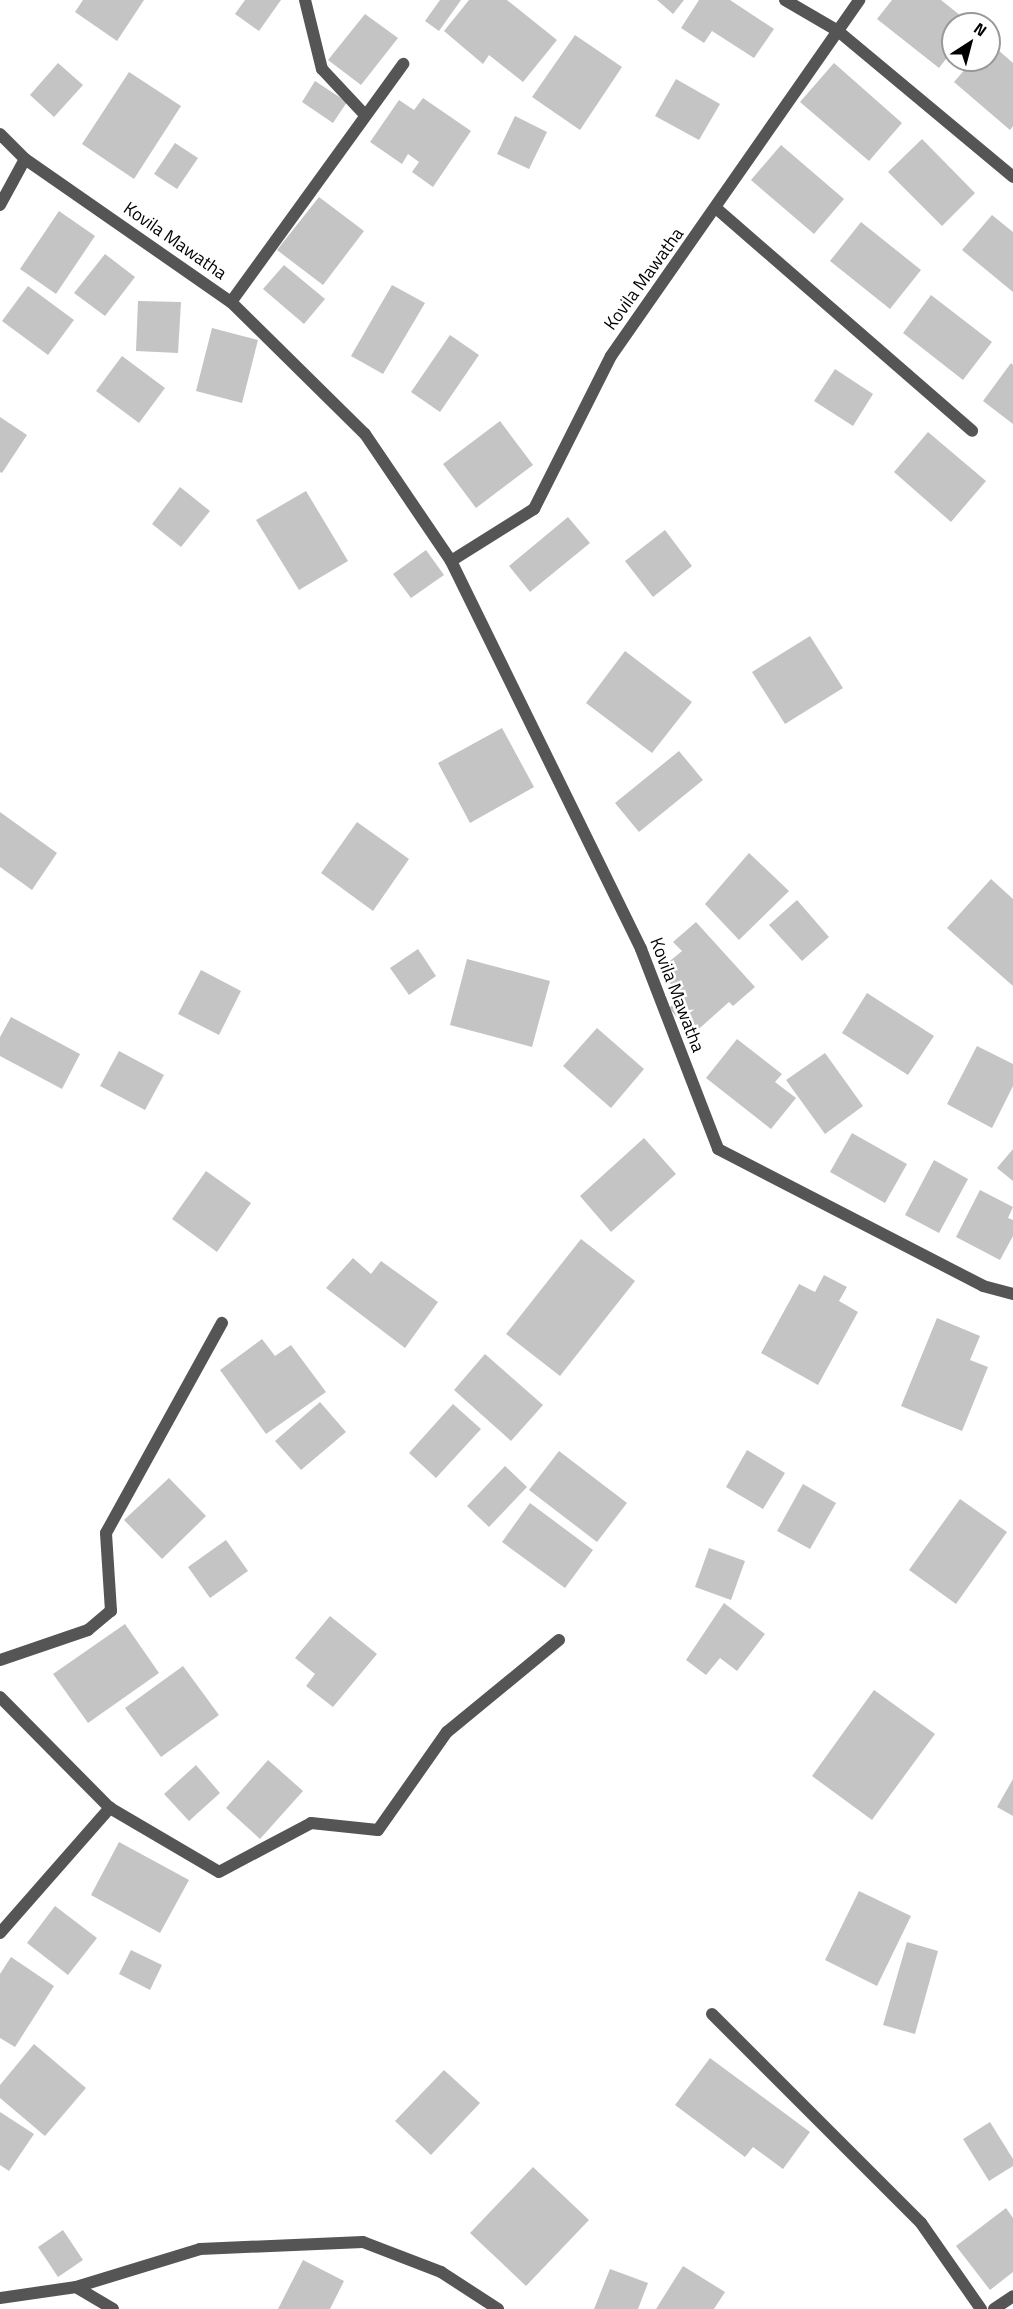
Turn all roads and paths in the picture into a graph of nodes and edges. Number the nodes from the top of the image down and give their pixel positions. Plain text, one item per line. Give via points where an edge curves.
1 (305, 0) edge
2 (785, 0) edge
3 (859, 0) edge
4 (838, 31) junction
5 (403, 63) dead end
6 (365, 115) junction
7 (0, 134) edge
8 (25, 159) junction
9 (1013, 177) edge
10 (0, 205) edge
11 (717, 209) junction
12 (231, 302) junction
13 (972, 431) dead end
14 (451, 561) junction
15 (1013, 1294) edge
16 (222, 1323) dead end
17 (558, 1640) dead end
18 (0, 1660) edge
19 (0, 1697) edge
20 (110, 1808) junction
21 (0, 1933) edge
22 (712, 2014) dead end
23 (76, 2287) junction
24 (1013, 2296) edge
25 (0, 2298) edge
26 (113, 2309) edge
27 (498, 2309) edge
28 (981, 2309) edge
29 (994, 2309) edge

1 - 6 street via 322,69
2 - 4 street
3 - 4 street, Kovila Mawatha
4 - 9 street
4 - 11 street, Kovila Mawatha
5 - 6 street
6 - 12 street
7 - 8 street, Kovila Mawatha
8 - 10 street
8 - 12 street, Kovila Mawatha
11 - 13 street
11 - 14 street, Kovila Mawatha via 611,356 534,509
12 - 14 street, Kovila Mawatha via 365,434
14 - 15 street, Kovila Mawatha via 641,949 718,1149 983,1286
16 - 18 street via 106,1533 111,1611 88,1630
17 - 20 street via 447,1732 378,1830 311,1824 219,1872
19 - 20 street
20 - 21 street
22 - 28 street via 921,2223
23 - 25 street
23 - 26 street
23 - 27 street via 200,2249 363,2242 441,2272
24 - 29 street

